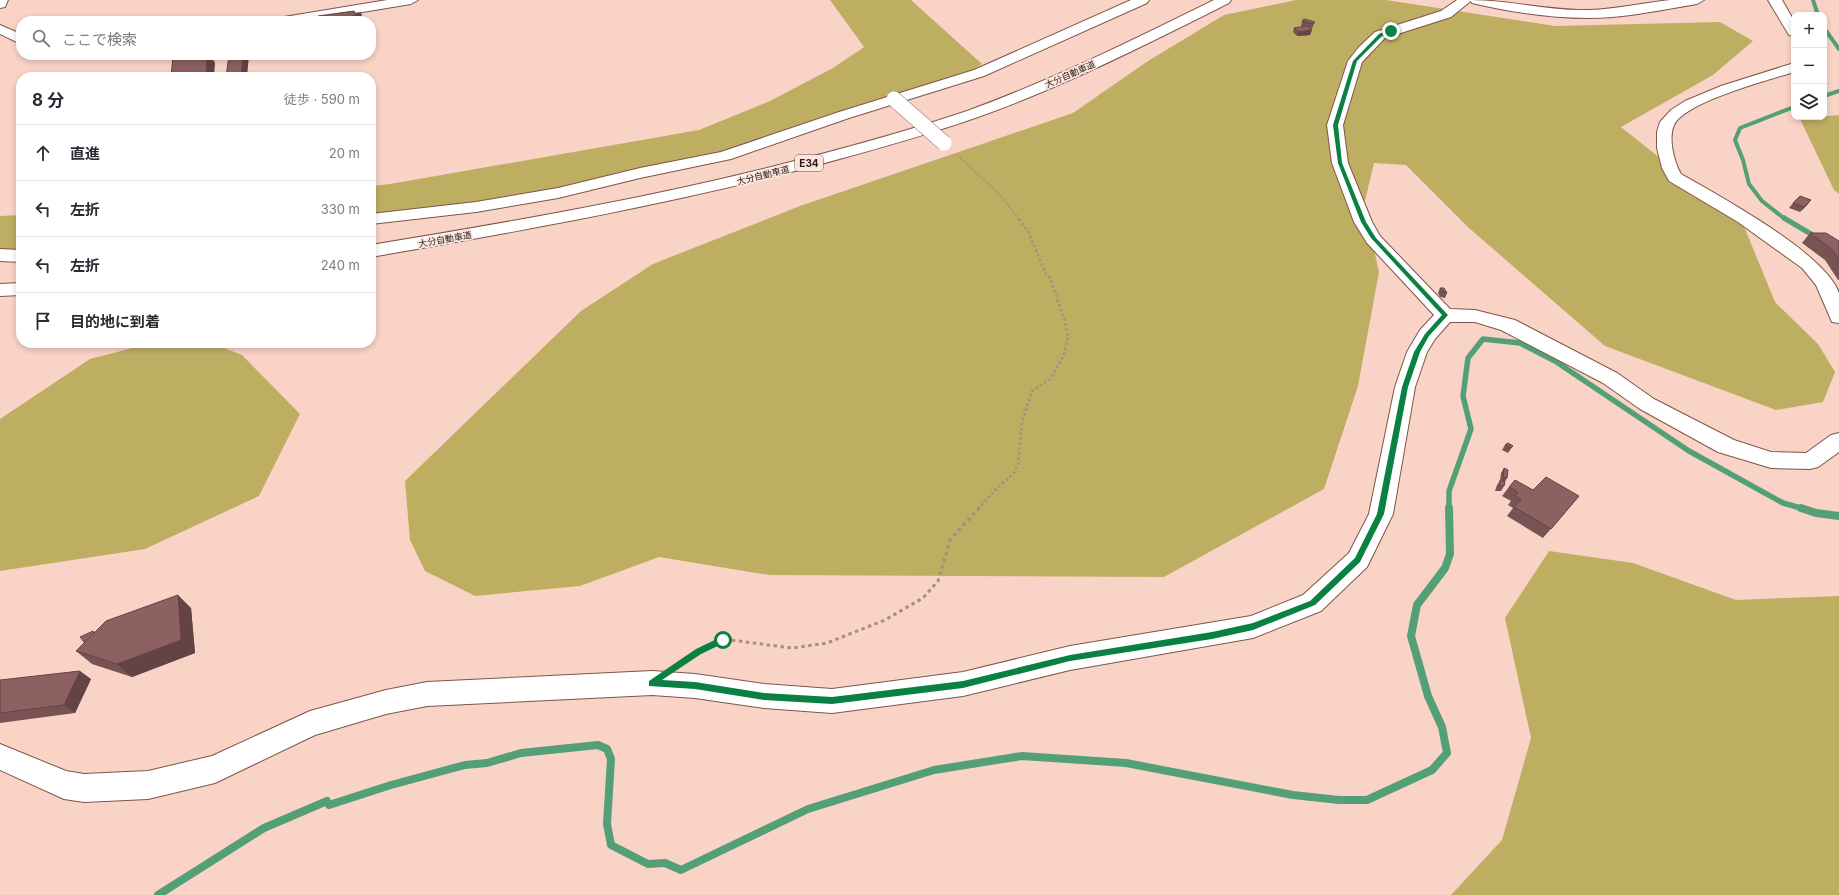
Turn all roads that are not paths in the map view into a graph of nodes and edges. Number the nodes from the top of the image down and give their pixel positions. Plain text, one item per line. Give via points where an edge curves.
1 (2, 0) edge
2 (411, 0) edge
3 (1142, 0) edge
4 (1198, 0) edge
5 (1224, 0) edge
6 (1465, 0) edge
7 (1477, 0) edge
8 (1697, 0) edge
9 (1775, 0) edge
10 (0, 4) edge
11 (314, 16) edge
12 (1791, 27) edge
13 (0, 29) edge
14 (16, 37) edge
15 (1791, 68) edge
16 (894, 99) junction
17 (944, 143) road end
18 (376, 218) edge
19 (376, 235) edge
20 (376, 250) edge
21 (0, 255) edge
22 (16, 256) edge
23 (16, 274) edge
24 (0, 275) edge
25 (16, 289) edge
26 (0, 290) edge
27 (1445, 315) junction
28 (1839, 317) edge
29 (1839, 441) edge
30 (0, 757) edge

1 - 10 main road
2 - 11 main road
3 - 16 main road via 979,73
4 - 19 main road, 大分自動車道 / E34 via 1046,72 965,103 882,130 776,159 648,188
5 - 20 main road, 大分自動車道 / E34 via 1060,80 974,113 892,140 783,170 653,201
6 - 27 main road via 1446,14 1380,35 1364,50 1355,61 1335,125 1340,163 1363,222 1374,238
7 - 8 main road via 1511,8 1587,14 1620,12
9 - 12 main road
13 - 14 main road
15 - 28 main road via 1702,98 1677,114 1668,122 1664,140 1669,170 1675,177 1744,218 1808,264 1824,283
16 - 17 main road, bridge
16 - 18 main road via 725,156 558,193 490,205
21 - 22 main road
23 - 24 main road
25 - 26 main road
27 - 29 main road via 1475,316 1508,325 1610,378 1647,404 1726,446 1772,460 1810,461
27 - 30 main road via 1427,335 1417,352 1405,387 1381,514 1358,560 1312,603 1253,626 1070,658 963,684 832,701 652,683 427,694 386,702 310,724 215,769 148,785 84,788 64,785

